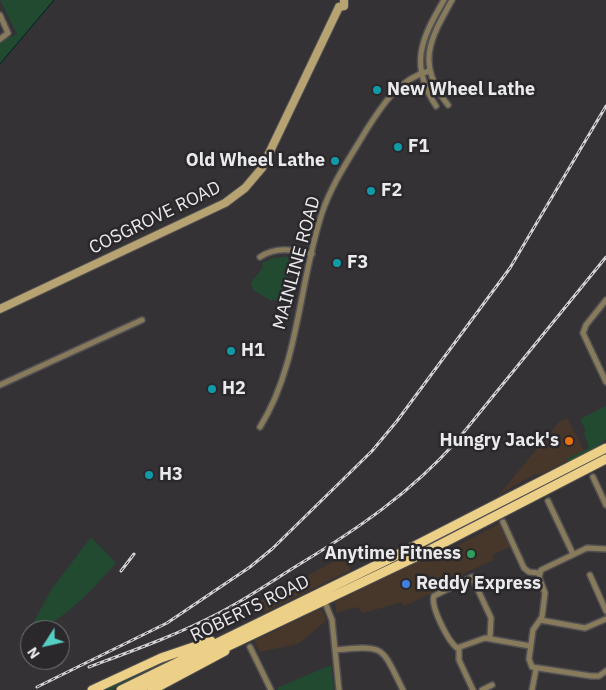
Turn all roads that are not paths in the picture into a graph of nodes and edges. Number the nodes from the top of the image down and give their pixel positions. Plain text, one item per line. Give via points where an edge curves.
1 (444, 0) edge
2 (452, 0) edge
3 (339, 2) edge
4 (0, 15) edge
5 (0, 39) edge
6 (429, 71) junction
7 (421, 74) junction
8 (448, 105) dead end
9 (436, 106) dead end
10 (312, 254) junction
11 (260, 257) dead end
12 (606, 300) edge
13 (0, 309) edge
14 (142, 320) dead end
15 (606, 382) edge
16 (0, 386) edge
17 (260, 427) dead end
18 (606, 441) edge
19 (606, 448) edge
20 (593, 455) junction
21 (606, 459) edge
22 (593, 477) dead end
23 (548, 500) dead end
24 (606, 505) edge
25 (503, 522) dead end
26 (606, 549) edge
27 (573, 554) junction
28 (539, 573) junction
29 (590, 575) dead end
30 (323, 596) junction
31 (606, 611) edge
32 (606, 619) edge
33 (540, 620) junction
34 (244, 633) junction
35 (490, 638) junction
36 (530, 646) junction
37 (250, 647) dead end
38 (459, 649) junction
39 (335, 650) junction
40 (176, 667) junction
41 (536, 669) junction
42 (606, 672) edge
43 (492, 685) dead end
44 (92, 690) edge
45 (121, 690) edge
46 (136, 690) edge
47 (152, 690) edge
48 (271, 690) edge
49 (339, 690) edge
50 (403, 690) edge
51 (473, 690) edge
52 (482, 690) edge
53 (532, 690) edge

1 - 7 street via 422,45
2 - 6 street via 432,38
3 - 13 main road, COSGROVE ROAD via 262,168 245,188 225,202
4 - 5 street via 8,33
6 - 7 street, MAINLINE ROAD
6 - 8 street via 432,82
7 - 9 street via 424,87
7 - 10 street, MAINLINE ROAD via 402,85 388,99 342,170 322,213
10 - 11 street via 283,249
10 - 17 street, MAINLINE ROAD via 283,375
12 - 15 street via 586,324 584,336
14 - 16 street
18 - 20 highway
19 - 20 highway, ROBERTS ROAD
20 - 30 highway, ROBERTS ROAD
21 - 30 highway, ROBERTS ROAD via 440,545
22 - 24 street
23 - 27 street
25 - 28 street via 524,568
26 - 27 street via 587,548
27 - 28 street
28 - 33 street via 545,593
29 - 31 street
30 - 34 highway, ROBERTS ROAD
30 - 39 street via 332,620
32 - 33 street via 586,628
33 - 36 street via 534,627
34 - 40 highway, ROBERTS ROAD
34 - 44 highway via 161,658
34 - 47 highway via 214,658 169,685
35 - 36 street
35 - 38 street
35 - 38 street via 491,618 472,577 432,600 450,641
36 - 41 street via 529,662
37 - 48 street
38 - 51 street via 459,660
39 - 49 street
39 - 50 street via 369,647 379,650 388,659
40 - 45 highway, ROBERTS ROAD
40 - 46 highway, ROBERTS ROAD
41 - 42 street via 594,677
41 - 53 street
43 - 52 street

